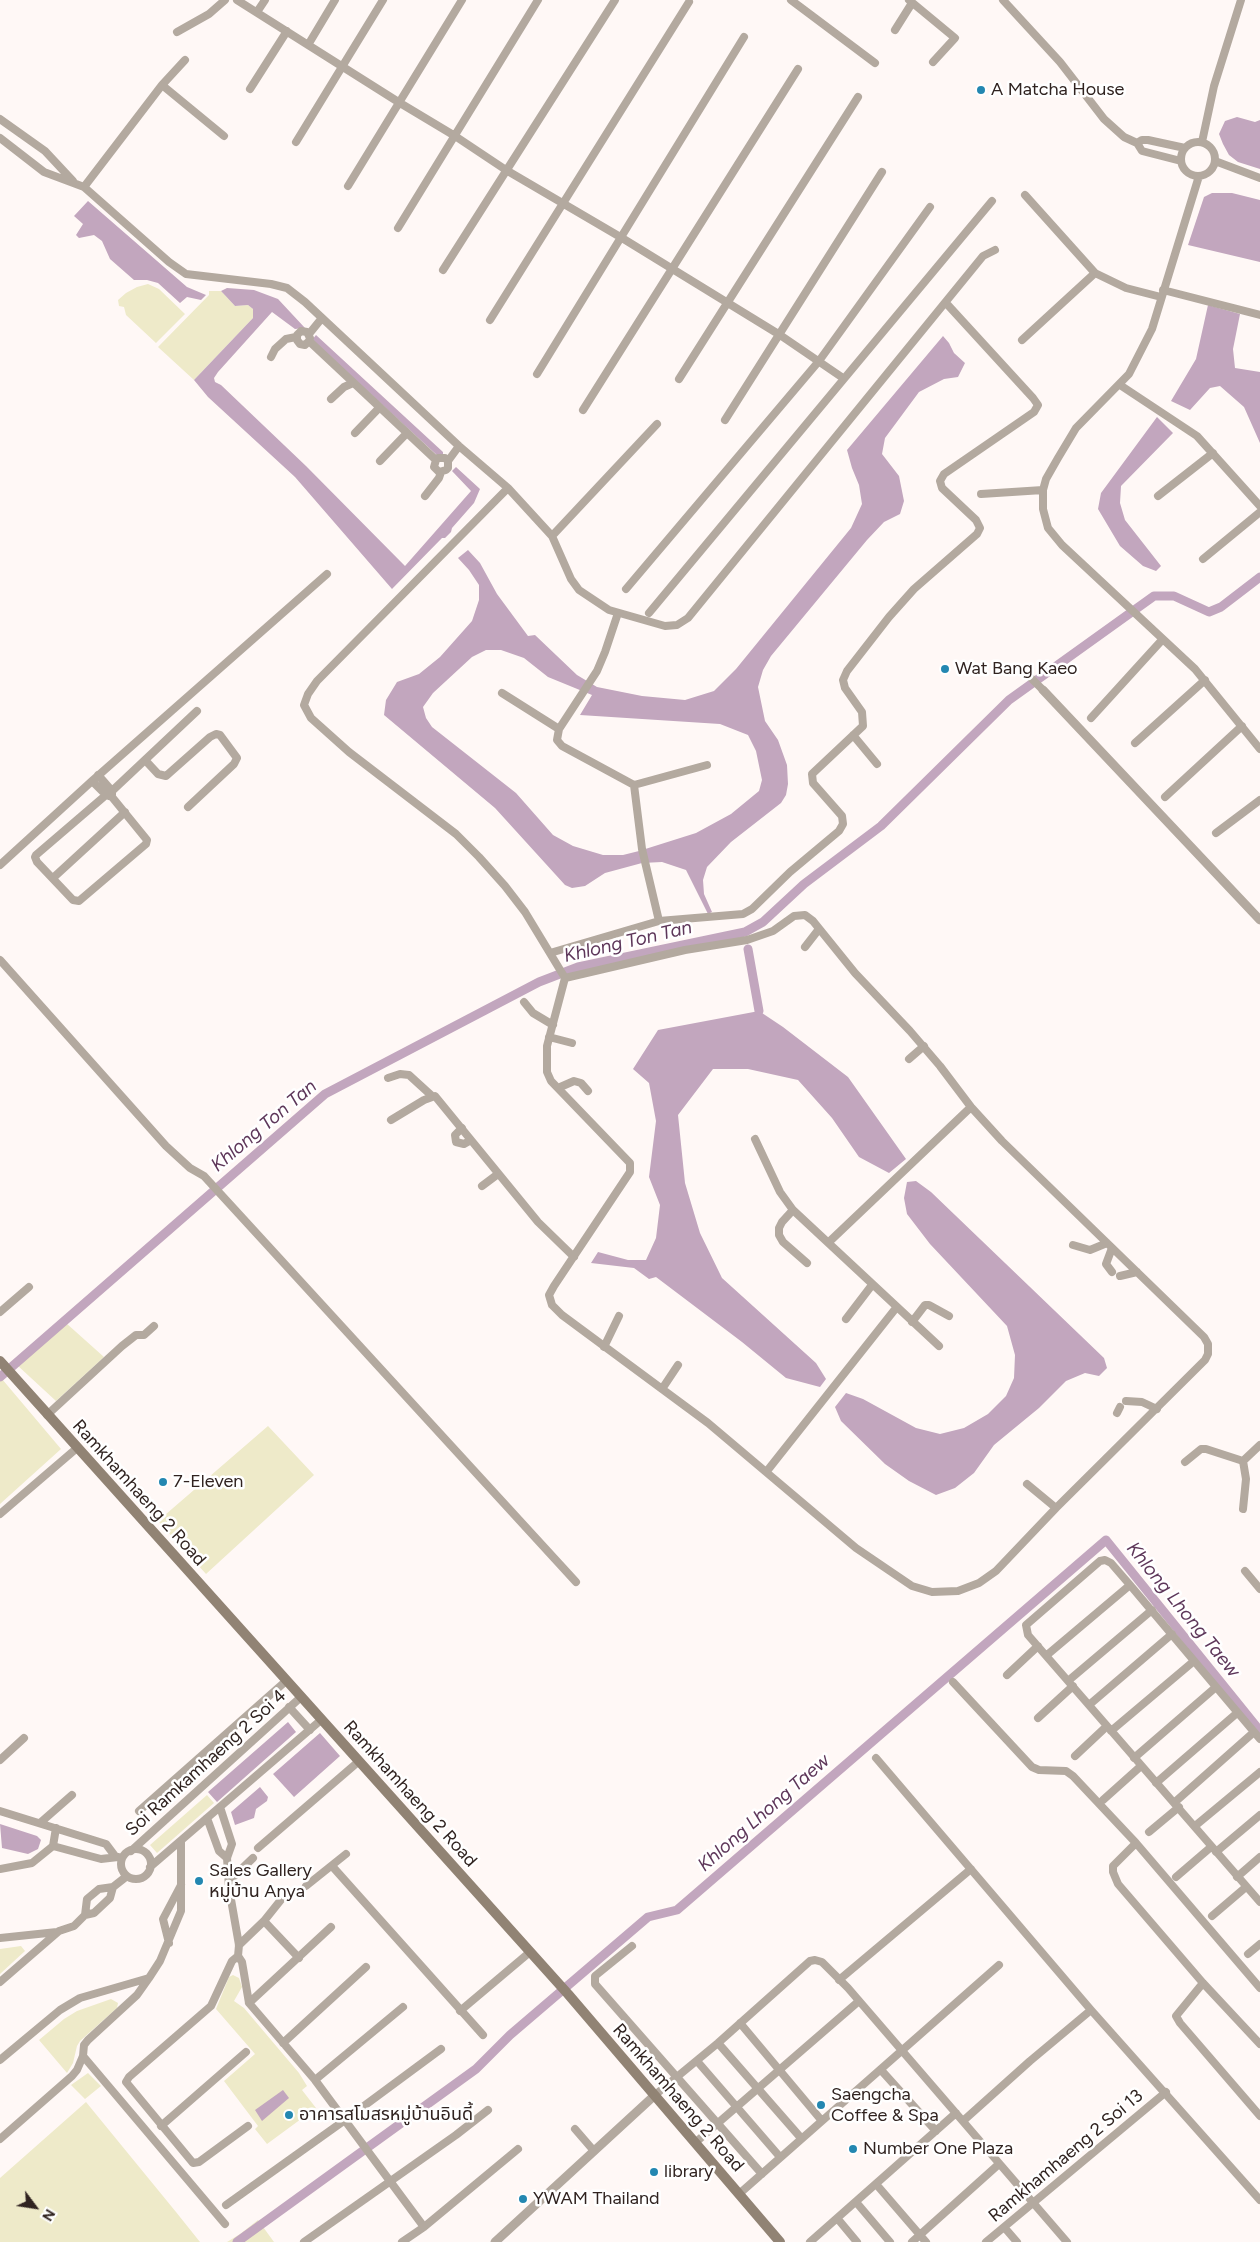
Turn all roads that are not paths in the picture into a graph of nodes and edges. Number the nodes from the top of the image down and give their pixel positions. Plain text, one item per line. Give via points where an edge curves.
1 (225, 0) edge
2 (237, 0) edge
3 (265, 0) edge
4 (335, 0) edge
5 (383, 0) edge
6 (462, 0) edge
7 (538, 0) edge
8 (615, 0) edge
9 (792, 0) edge
10 (1002, 0) edge
11 (1242, 0) edge
12 (911, 1) edge
13 (689, 2) dead end
14 (257, 12) junction
15 (895, 30) dead end
16 (177, 32) dead end
17 (287, 32) junction
18 (744, 37) dead end
19 (308, 45) junction
20 (185, 60) dead end
21 (933, 62) dead end
22 (875, 63) dead end
23 (343, 66) junction
24 (798, 69) dead end
25 (162, 85) junction
26 (250, 89) dead end
27 (858, 97) dead end
28 (400, 104) junction
29 (0, 118) edge
30 (224, 136) dead end
31 (455, 136) junction
32 (0, 138) edge
33 (296, 142) dead end
34 (1202, 142) junction
35 (1137, 143) junction
36 (1185, 148) junction
37 (1181, 160) junction
38 (1215, 161) junction
39 (506, 170) junction
40 (882, 172) dead end
41 (1199, 176) junction
42 (1260, 178) edge
43 (74, 182) junction
44 (348, 186) dead end
45 (84, 187) junction
46 (1025, 195) dead end
47 (992, 202) dead end
48 (563, 204) junction
49 (930, 207) dead end
50 (398, 228) dead end
51 (622, 238) junction
52 (995, 250) dead end
53 (673, 269) junction
54 (443, 270) dead end
55 (1095, 273) junction
56 (1162, 293) junction
57 (726, 303) junction
58 (946, 303) junction
59 (1260, 315) edge
60 (322, 318) junction
61 (490, 320) dead end
62 (780, 335) junction
63 (309, 338) junction
64 (1022, 340) dead end
65 (271, 357) dead end
66 (819, 361) junction
67 (537, 374) dead end
68 (844, 378) junction
69 (679, 379) dead end
70 (352, 383) junction
71 (1120, 385) junction
72 (331, 398) dead end
73 (379, 408) junction
74 (583, 410) dead end
75 (725, 420) dead end
76 (658, 424) dead end
77 (355, 433) dead end
78 (407, 434) junction
79 (460, 446) junction
80 (1213, 453) junction
81 (436, 460) junction
82 (380, 461) dead end
83 (448, 461) junction
84 (441, 472) junction
85 (508, 488) junction
86 (1043, 490) junction
87 (981, 494) dead end
88 (425, 496) dead end
89 (1158, 496) dead end
90 (1260, 506) edge
91 (1260, 512) edge
92 (552, 536) junction
93 (1203, 559) dead end
94 (327, 574) dead end
95 (626, 589) dead end
96 (618, 613) junction
97 (649, 613) dead end
98 (1162, 640) junction
99 (1029, 676) dead end
100 (1205, 680) junction
101 (1043, 690) joint
102 (502, 693) dead end
103 (197, 711) dead end
104 (1091, 718) dead end
105 (1242, 726) junction
106 (559, 729) junction
107 (853, 735) junction
108 (1135, 743) dead end
109 (1260, 749) edge
110 (144, 760) junction
111 (877, 764) dead end
112 (707, 765) dead end
113 (95, 778) junction
114 (634, 785) junction
115 (110, 794) junction
116 (1165, 796) dead end
117 (1260, 800) edge
118 (188, 807) dead end
119 (126, 812) junction
120 (1216, 834) dead end
121 (0, 865) edge
122 (53, 878) junction
123 (1260, 920) edge
124 (659, 921) junction
125 (819, 928) junction
126 (805, 947) dead end
127 (552, 957) junction
128 (0, 960) edge
129 (564, 976) junction
130 (524, 1002) dead end
131 (553, 1025) junction
132 (549, 1037) junction
133 (572, 1043) dead end
134 (924, 1046) junction
135 (909, 1058) dead end
136 (388, 1078) dead end
137 (558, 1088) junction
138 (588, 1091) dead end
139 (432, 1096) junction
140 (971, 1107) junction
141 (391, 1120) dead end
142 (462, 1128) junction
143 (756, 1139) dead end
144 (471, 1140) junction
145 (498, 1174) junction
146 (482, 1186) dead end
147 (793, 1210) junction
148 (829, 1242) junction
149 (1073, 1245) dead end
150 (1109, 1246) junction
151 (574, 1257) junction
152 (807, 1263) dead end
153 (1137, 1272) junction
154 (872, 1285) junction
155 (29, 1286) dead end
156 (896, 1308) junction
157 (0, 1312) edge
158 (619, 1316) dead end
159 (949, 1316) dead end
160 (846, 1319) dead end
161 (912, 1322) junction
162 (154, 1326) dead end
163 (938, 1346) dead end
164 (604, 1347) junction
165 (678, 1365) dead end
166 (5, 1367) edge
167 (662, 1389) junction
168 (1126, 1401) dead end
169 (1156, 1409) junction
170 (47, 1415) junction
171 (1260, 1445) edge
172 (76, 1448) junction
173 (1244, 1461) junction
174 (1185, 1462) dead end
175 (767, 1471) junction
176 (1028, 1484) dead end
177 (1056, 1508) junction
178 (1243, 1510) dead end
179 (0, 1514) edge
180 (1245, 1571) dead end
181 (576, 1582) dead end
182 (1130, 1585) junction
183 (1260, 1589) edge
184 (1152, 1610) junction
185 (1172, 1634) junction
186 (1038, 1646) junction
187 (1046, 1656) junction
188 (1194, 1661) junction
189 (1007, 1675) dead end
190 (286, 1681) junction
191 (953, 1682) dead end
192 (1070, 1683) junction
193 (1216, 1687) junction
194 (301, 1697) junction
195 (1089, 1705) junction
196 (289, 1707) junction
197 (1237, 1713) junction
198 (1038, 1718) dead end
199 (321, 1720) junction
200 (1109, 1728) junction
201 (310, 1730) junction
202 (1254, 1732) junction
203 (24, 1738) dead end
204 (1260, 1739) edge
205 (1075, 1756) dead end
206 (876, 1758) dead end
207 (1134, 1758) junction
208 (0, 1760) edge
209 (358, 1762) junction
210 (1141, 1766) junction
211 (1260, 1772) edge
212 (1156, 1783) junction
213 (72, 1795) dead end
214 (1103, 1800) dead end
215 (1177, 1805) junction
216 (220, 1807) junction
217 (0, 1811) edge
218 (139, 1812) dead end
219 (1260, 1815) edge
220 (207, 1818) junction
221 (40, 1823) junction
222 (1195, 1826) junction
223 (56, 1828) junction
224 (1149, 1832) dead end
225 (181, 1841) junction
226 (1136, 1843) junction
227 (53, 1846) junction
228 (258, 1848) dead end
229 (1214, 1850) junction
230 (130, 1851) junction
231 (346, 1854) dead end
232 (119, 1857) junction
233 (1260, 1857) edge
234 (227, 1858) junction
235 (253, 1858) dead end
236 (332, 1866) junction
237 (150, 1867) junction
238 (0, 1869) edge
239 (971, 1869) junction
240 (127, 1876) junction
241 (1237, 1876) junction
242 (1176, 1877) dead end
243 (229, 1881) junction
244 (182, 1883) junction
245 (306, 1886) dead end
246 (1246, 1886) junction
247 (113, 1887) junction
248 (284, 1896) dead end
249 (1260, 1902) edge
250 (85, 1915) junction
251 (1212, 1916) dead end
252 (264, 1921) junction
253 (331, 1927) dead end
254 (60, 1932) junction
255 (0, 1938) edge
256 (169, 1943) junction
257 (1260, 1944) edge
258 (239, 1945) junction
259 (632, 1946) dead end
260 (530, 1952) junction
261 (1248, 1954) dead end
262 (238, 1956) junction
263 (299, 1958) junction
264 (999, 1965) dead end
265 (366, 1967) dead end
266 (149, 1978) junction
267 (839, 1980) junction
268 (0, 1982) edge
269 (1203, 1983) junction
270 (1260, 1988) edge
271 (859, 2001) junction
272 (249, 2003) junction
273 (403, 2007) dead end
274 (1092, 2010) junction
275 (460, 2011) junction
276 (740, 2023) junction
277 (484, 2035) dead end
278 (283, 2043) junction
279 (718, 2043) junction
280 (1260, 2044) edge
281 (441, 2049) dead end
282 (246, 2052) dead end
283 (902, 2052) junction
284 (84, 2056) junction
285 (0, 2060) edge
286 (697, 2061) junction
287 (779, 2070) junction
288 (881, 2070) junction
289 (676, 2078) junction
290 (315, 2080) junction
291 (758, 2090) junction
292 (1166, 2092) junction
293 (656, 2095) junction
294 (737, 2107) junction
295 (488, 2110) dead end
296 (956, 2113) junction
297 (1260, 2116) edge
298 (346, 2120) junction
299 (822, 2121) junction
300 (963, 2121) junction
301 (161, 2126) junction
302 (248, 2126) dead end
303 (718, 2126) junction
304 (575, 2129) dead end
305 (936, 2131) junction
306 (801, 2138) junction
307 (0, 2139) edge
308 (696, 2142) junction
309 (518, 2149) dead end
310 (594, 2151) junction
311 (780, 2157) junction
312 (999, 2164) junction
313 (762, 2174) junction
314 (390, 2182) junction
315 (876, 2184) junction
316 (739, 2194) junction
317 (1260, 2200) edge
318 (856, 2202) junction
319 (1033, 2203) junction
320 (226, 2205) dead end
321 (837, 2218) junction
322 (225, 2224) dead end
323 (424, 2227) junction
324 (1004, 2227) junction
325 (920, 2235) junction
326 (814, 2241) edge
327 (304, 2242) edge
328 (402, 2242) edge
329 (495, 2242) edge
330 (780, 2242) edge
331 (857, 2242) edge
332 (890, 2242) edge
333 (912, 2242) edge
334 (926, 2242) edge
335 (986, 2242) edge
336 (1017, 2242) edge
337 (1067, 2242) edge

1 - 16 street via 209,14
2 - 14 street
3 - 14 street
4 - 19 street
5 - 23 street
6 - 28 street
7 - 31 street
8 - 39 street
9 - 22 street
10 - 35 street via 1060,62 1104,119 1124,137
11 - 34 street via 1214,86
12 - 15 street
12 - 21 street via 955,38
13 - 48 street
14 - 17 street
17 - 19 street
17 - 26 street
18 - 51 street
19 - 23 street
20 - 25 street
23 - 28 street
23 - 33 street
24 - 53 street
25 - 30 street
25 - 45 street
27 - 57 street
28 - 31 street
28 - 44 street
29 - 43 street via 45,151
31 - 39 street
31 - 50 street
32 - 43 street via 44,172
34 - 36 street
34 - 38 street via 1210,146
35 - 36 street via 1148,140
35 - 37 street via 1142,151
36 - 37 street
37 - 41 street via 1187,172
38 - 41 street via 1212,169
38 - 42 street
39 - 48 street
39 - 54 street
40 - 62 street
41 - 56 street
43 - 45 street
45 - 60 street via 186,274 287,288
46 - 55 street
47 - 68 street
48 - 51 street
48 - 61 street
49 - 66 street
51 - 53 street
51 - 67 street
52 - 58 street via 983,256
53 - 57 street
53 - 74 street
55 - 56 street via 1126,288
55 - 64 street
56 - 59 street
56 - 71 street via 1152,329
57 - 62 street
57 - 69 street
58 - 96 street via 688,618 677,625 665,626
58 - 107 street via 1038,405 1034,412 944,474 940,481 942,488 976,520 980,528 972,540 914,590 847,671 843,680 845,688 864,719 863,726
60 - 63 street
60 - 79 street
62 - 66 street
62 - 75 street
63 - 65 street via 302,345 296,337 286,339
63 - 70 street
66 - 68 street
66 - 95 street
68 - 97 street
70 - 72 street
70 - 73 street
71 - 80 street via 1197,436
71 - 86 street via 1076,428 1046,478
73 - 77 street
73 - 78 street
76 - 92 street
78 - 81 street
78 - 82 street
79 - 83 street
79 - 85 street
80 - 89 street
80 - 90 street
81 - 83 street via 442,457
81 - 84 street via 434,467
83 - 84 street via 448,468
84 - 88 street
85 - 92 street
85 - 127 street via 317,681 304,704 311,718 336,741 434,816 479,857 525,912
86 - 87 street
86 - 98 street via 1048,528
91 - 93 street
92 - 96 street via 579,590
94 - 113 street
96 - 106 street via 597,671
98 - 100 street
98 - 104 street
99 - 101 street
100 - 105 street
100 - 108 street
101 - 123 street
102 - 106 street
103 - 110 street
105 - 109 street
105 - 116 street
106 - 114 street via 557,740 562,746
107 - 111 street
107 - 124 street via 812,774 813,783 842,816 840,830 790,872 752,910 743,914
110 - 115 street
110 - 118 street via 158,774 166,776 210,737 220,735 237,758
112 - 114 street
113 - 115 street
113 - 121 street
114 - 124 street via 642,849
115 - 119 street
115 - 122 street via 35,857
117 - 120 street
119 - 122 street
119 - 122 street via 146,838 146,844 79,901 73,900
124 - 127 street
125 - 126 street
125 - 129 street via 800,914 773,931 747,940
125 - 134 street via 855,973
127 - 129 street
128 - 181 street via 166,1146 204,1176
129 - 131 street
130 - 131 street via 533,1013
131 - 132 street
132 - 133 street
132 - 137 street via 545,1060 547,1072
134 - 135 street
134 - 140 street
136 - 139 street via 409,1075
137 - 138 street via 574,1081
137 - 151 street via 630,1162 627,1179
139 - 141 street
139 - 142 street via 438,1098
140 - 148 street
140 - 150 street
142 - 144 street
142 - 144 street via 455,1135 456,1142 464,1144
143 - 147 street via 780,1192
144 - 145 street
145 - 146 street
145 - 151 street via 538,1222
147 - 148 street
147 - 152 street via 782,1222 779,1235
148 - 154 street
149 - 150 street via 1090,1250
150 - 153 street
150 - 153 street via 1106,1264 1116,1274
151 - 164 street via 549,1295 552,1305
153 - 169 street via 1208,1344 1205,1360
154 - 156 street
154 - 160 street
155 - 157 street
156 - 161 street
156 - 175 street
158 - 164 street
159 - 161 street via 925,1305
161 - 163 street
162 - 170 street via 122,1346
164 - 167 street
165 - 167 street
166 - 170 main road, Ramkhamhaeng 2 Road
167 - 175 street
168 - 169 street via 1142,1402
169 - 177 street
170 - 172 main road, Ramkhamhaeng 2 Road
171 - 173 street
172 - 179 street
172 - 190 main road, Ramkhamhaeng 2 Road
173 - 174 street via 1201,1449
173 - 178 street
175 - 177 street via 856,1548 912,1586 932,1592 958,1591 979,1584 996,1571
176 - 177 street
180 - 183 street
182 - 184 street
182 - 186 street via 1111,1563 1100,1561 1026,1625 1028,1634
182 - 187 street
184 - 185 street
184 - 192 street
185 - 188 street
185 - 195 street
186 - 187 street
186 - 189 street
187 - 192 street
188 - 193 street
188 - 200 street
190 - 194 main road, Ramkhamhaeng 2 Road
190 - 218 street
191 - 226 street via 1032,1767 1070,1773
192 - 195 street
192 - 198 street
193 - 197 street
193 - 207 street
194 - 196 street, Soi Ramkamhaeng 2 Soi 4
194 - 199 main road, Ramkhamhaeng 2 Road
195 - 200 street
196 - 201 street
196 - 230 street, Soi Ramkamhaeng 2 Soi 4
197 - 202 street
197 - 212 street
199 - 201 street
199 - 209 main road, Ramkhamhaeng 2 Road
200 - 205 street
200 - 207 street
201 - 216 street
202 - 204 street
202 - 215 street
203 - 208 street
206 - 239 street
207 - 210 street
209 - 228 street
209 - 260 main road, Ramkhamhaeng 2 Road
210 - 212 street
210 - 214 street
211 - 222 street
212 - 215 street
213 - 221 street
215 - 222 street
215 - 224 street
216 - 220 street
216 - 234 street via 232,1844
217 - 221 street
219 - 229 street
220 - 225 street
220 - 234 street via 219,1851
221 - 223 street
222 - 229 street
223 - 227 street
223 - 232 street via 106,1844
225 - 237 street
225 - 244 street
226 - 269 street via 1113,1866 1112,1872 1118,1884
226 - 270 street
227 - 232 street via 102,1859
227 - 238 street via 32,1863
229 - 241 street
229 - 242 street
230 - 232 street, Soi Ramkamhaeng 2 Soi 4
230 - 237 street, Soi Ramkamhaeng 2 Soi 4 via 145,1852
231 - 236 street
232 - 240 street, Soi Ramkamhaeng 2 Soi 4
233 - 241 street
234 - 243 street
235 - 243 street
236 - 245 street
236 - 275 street
237 - 240 street via 143,1878
239 - 267 street
239 - 274 street
240 - 247 street
241 - 246 street
243 - 258 street
244 - 256 street via 181,1911
244 - 256 street via 163,1919
246 - 249 street
246 - 251 street
247 - 250 street via 110,1898 94,1913
247 - 250 street via 99,1889 87,1899
248 - 252 street
250 - 254 street via 74,1926
252 - 258 street
252 - 263 street
253 - 263 street
254 - 255 street
254 - 268 street
256 - 266 street
257 - 261 street
258 - 262 street
259 - 289 street via 595,1976 595,1984
260 - 275 street
260 - 293 main road, Ramkhamhaeng 2 Road
262 - 272 street via 242,1962
262 - 301 street via 232,1961 211,2006 127,2080 128,2086
263 - 272 street
264 - 283 street
265 - 278 street
266 - 284 street via 137,1995 88,2040 84,2045
266 - 285 street via 80,1998 60,2010
267 - 271 street
267 - 276 street via 822,1962 810,1961
269 - 280 street
269 - 297 street via 1176,2016
271 - 283 street
271 - 287 street
272 - 278 street
273 - 290 street
274 - 292 street
274 - 300 street via 1030,2060
275 - 277 street
276 - 279 street
276 - 287 street
278 - 290 street
279 - 286 street
279 - 291 street
281 - 298 street
282 - 301 street
283 - 288 street
283 - 296 street
284 - 307 street via 72,2076
284 - 322 street
286 - 289 street
286 - 294 street
287 - 291 street
287 - 299 street
288 - 299 street
288 - 305 street
289 - 293 street
289 - 303 street
290 - 298 street
291 - 294 street
291 - 306 street
292 - 317 street
292 - 319 street, Ramkhamhaeng 2 Soi 13
293 - 308 main road, Ramkhamhaeng 2 Road via 667,2113
293 - 310 street
294 - 303 street
294 - 311 street
295 - 314 street
296 - 300 street
296 - 305 street
298 - 314 street
298 - 320 street
299 - 306 street
300 - 312 street
301 - 302 street via 191,2162 196,2163
303 - 308 street
303 - 313 street
304 - 310 street
305 - 315 street
306 - 311 street
308 - 316 main road, Ramkhamhaeng 2 Road
309 - 323 street
310 - 329 street
311 - 313 street
312 - 319 street
312 - 325 street
313 - 316 street
314 - 323 street
314 - 327 street
315 - 318 street
315 - 325 street
316 - 330 main road, Ramkhamhaeng 2 Road
318 - 321 street
318 - 332 street
319 - 324 street, Ramkhamhaeng 2 Soi 13
319 - 337 street
321 - 326 street
321 - 331 street
323 - 328 street
324 - 335 street, Ramkhamhaeng 2 Soi 13
324 - 336 street
325 - 333 street
325 - 334 street

